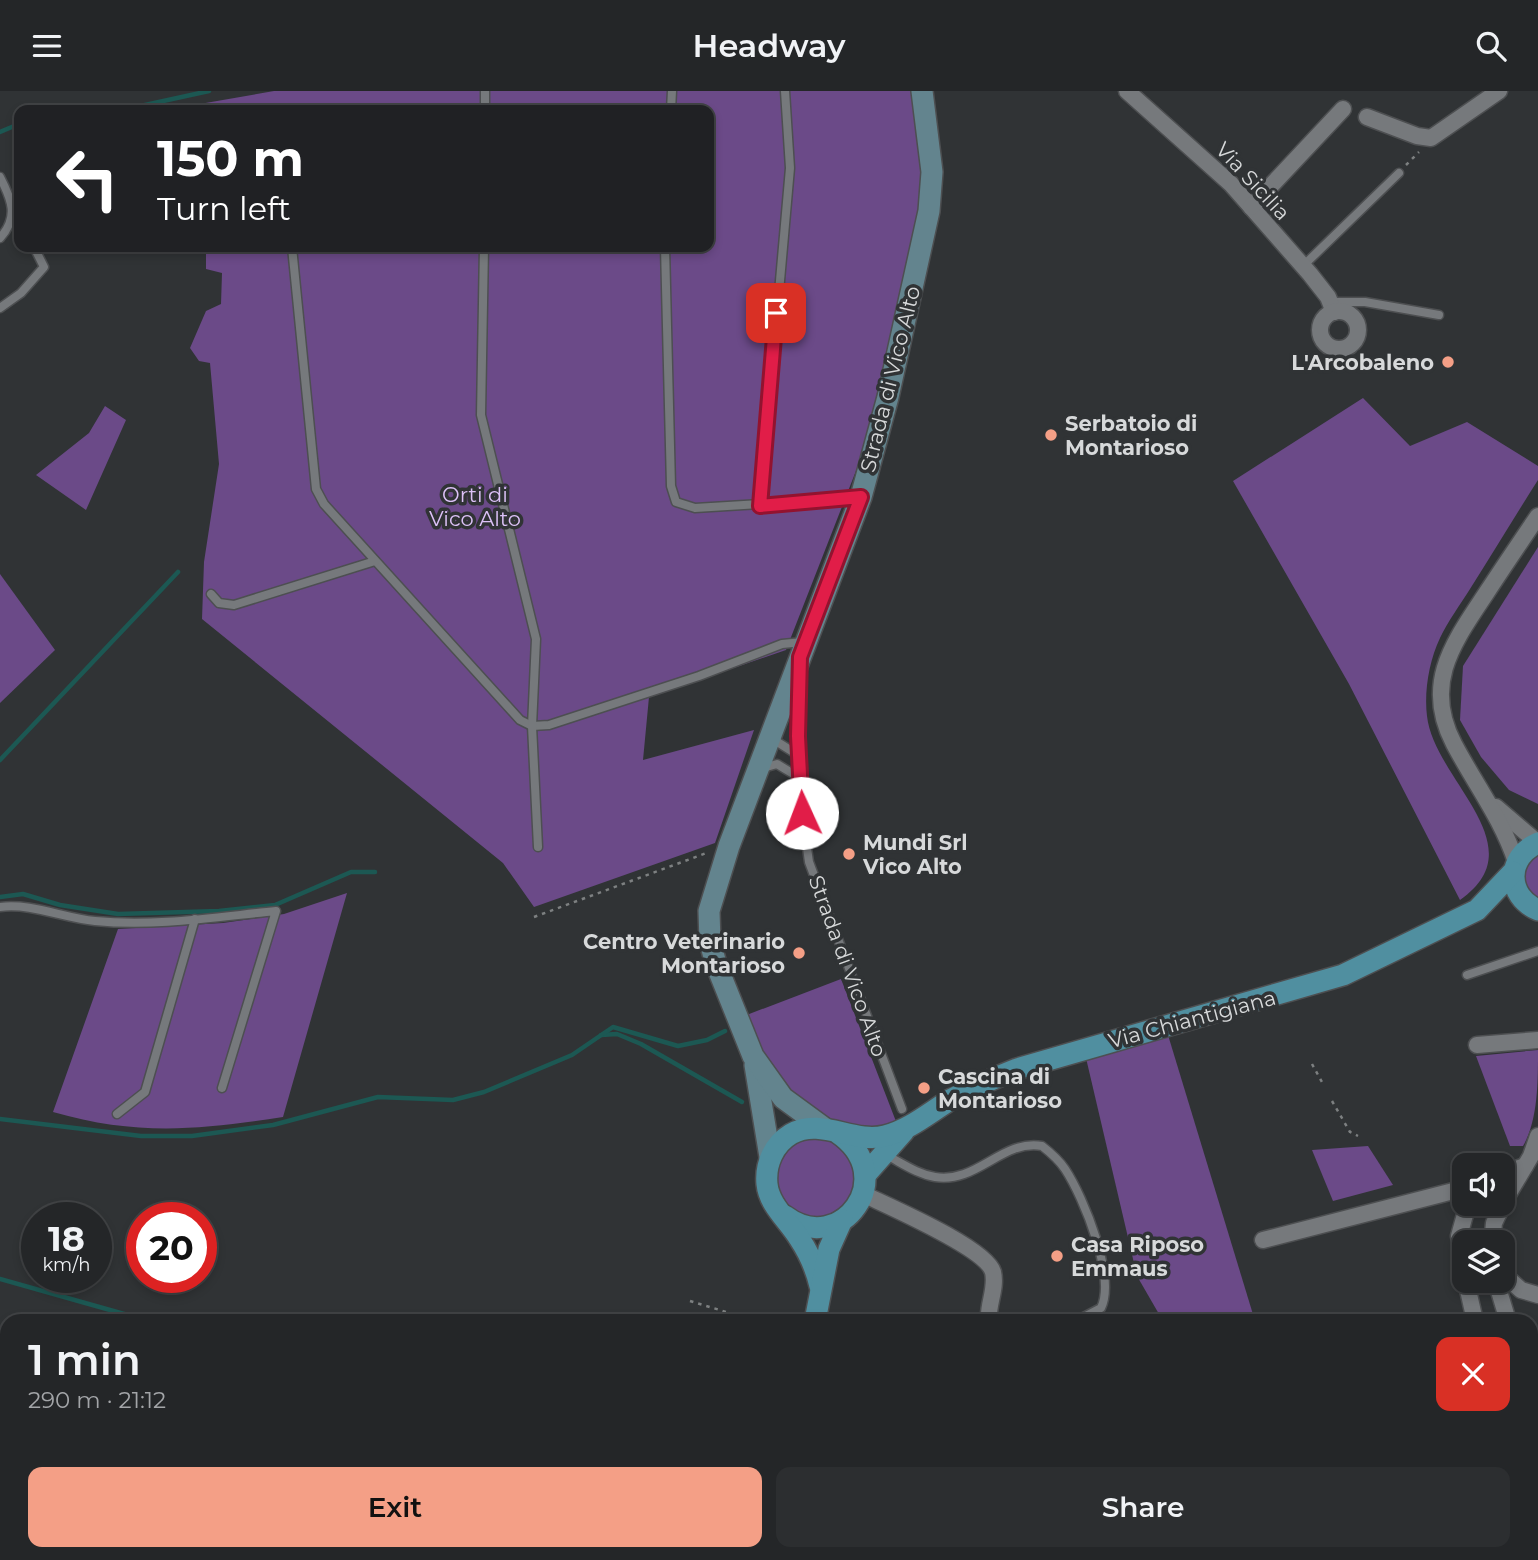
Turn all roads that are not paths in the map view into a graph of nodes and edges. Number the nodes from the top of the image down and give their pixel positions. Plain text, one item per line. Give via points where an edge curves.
1 (785, 91) edge
2 (922, 91) edge
3 (1127, 91) edge
4 (1499, 91) edge
5 (1343, 109) dead end
6 (1367, 117) dead end
7 (1399, 173) road end
8 (0, 177) edge
9 (1251, 207) junction
10 (13, 209) joint
11 (0, 238) edge
12 (36, 252) edge
13 (292, 252) edge
14 (484, 252) edge
15 (665, 252) edge
16 (1303, 266) junction
17 (1332, 307) joint
18 (0, 308) edge
19 (1439, 315) dead end
20 (861, 497) junction
21 (760, 506) junction
22 (1538, 516) edge
23 (375, 561) junction
24 (211, 594) dead end
25 (803, 649) junction
26 (532, 726) junction
27 (770, 737) junction
28 (798, 755) junction
29 (758, 771) junction
30 (800, 778) junction
31 (1489, 801) junction
32 (1538, 843) edge
33 (538, 847) dead end
34 (1515, 867) junction
35 (0, 907) edge
36 (1534, 908) edge
37 (1477, 910) junction
38 (195, 919) junction
39 (1538, 951) edge
40 (1468, 975) dead end
41 (1538, 1040) edge
42 (1477, 1045) dead end
43 (753, 1056) junction
44 (222, 1089) dead end
45 (117, 1114) dead end
46 (905, 1119) junction
47 (830, 1130) junction
48 (1538, 1136) edge
49 (883, 1154) junction
50 (770, 1157) junction
51 (1525, 1165) junction
52 (1515, 1169) edge
53 (1515, 1183) edge
54 (871, 1190) junction
55 (1452, 1191) edge
56 (780, 1212) junction
57 (842, 1220) junction
58 (1263, 1240) dead end
59 (1515, 1285) edge
60 (820, 1286) junction
61 (1515, 1289) edge
62 (1521, 1290) junction
63 (1469, 1293) edge
64 (1500, 1293) edge
65 (1538, 1296) edge
66 (816, 1314) edge
67 (990, 1314) edge
68 (1089, 1314) edge
69 (1473, 1314) edge
70 (1506, 1314) edge

1 - 21 lane via 790,168
2 - 20 street, Strada di Vico Alto via 932,172 928,222
3 - 9 street, Via Sicilia via 1208,161
4 - 6 street via 1434,138
5 - 9 street
7 - 16 lane
8 - 10 lane
9 - 16 street, Via Sicilia
10 - 11 lane via 11,223
12 - 18 lane via 44,267
13 - 23 lane via 316,489
14 - 26 lane via 481,415 533,618 537,653
15 - 21 lane via 671,493 688,508
16 - 17 street, Via Sicilia
17 - 19 lane via 1365,302
20 - 21 lane
20 - 25 street, Strada di Vico Alto
22 - 31 street via 1462,628 1442,673 1445,723
23 - 24 lane via 234,604 219,603
23 - 26 lane via 503,704
25 - 26 lane via 782,645 549,725
25 - 27 street, Strada di Vico Alto
25 - 28 lane, Strada di Vico Alto
26 - 33 lane
27 - 28 lane
27 - 29 street, Strada di Vico Alto
28 - 30 lane, Strada di Vico Alto
29 - 30 lane via 777,764
29 - 43 street, Strada di Vico Alto via 711,899 709,932 720,976
30 - 46 lane, Strada di Vico Alto via 802,824 811,869
31 - 32 street
31 - 34 street
32 - 34 main road, Via Chiantigiana via 1521,854
34 - 36 main road, Via Chiantigiana via 1516,891
34 - 37 main road, Via Chiantigiana
35 - 38 lane via 94,921
36 - 37 main road, Via Chiantigiana via 1507,905
37 - 46 main road, Via Chiantigiana via 1330,980 998,1076
38 - 44 lane via 276,911
38 - 45 lane via 145,1092
39 - 40 lane
41 - 42 street
43 - 47 street, Strada di Vico Alto via 783,1098
43 - 50 street, Strada di Vico Alto
46 - 47 main road, Via Chiantigiana via 867,1138
46 - 49 main road, Via Chiantigiana
47 - 50 main road, Via Chiantigiana via 808,1128 792,1134
47 - 54 main road via 856,1149
48 - 51 street
49 - 54 main road, Via Chiantigiana
49 - 68 lane via 938,1178 972,1172 1017,1147 1042,1146 1076,1188 1106,1285 1101,1308
50 - 56 main road, Via Chiantigiana via 766,1186
51 - 52 street
51 - 53 street
54 - 57 main road, Via Chiantigiana
54 - 67 street via 985,1259 994,1279
55 - 58 street
56 - 57 main road via 810,1227
56 - 60 main road, Via Chiantigiana via 803,1243
57 - 60 main road, Via Chiantigiana via 831,1241
59 - 62 street
60 - 66 main road, Via Chiantigiana
61 - 62 lane
62 - 65 street
63 - 69 street
64 - 70 street

